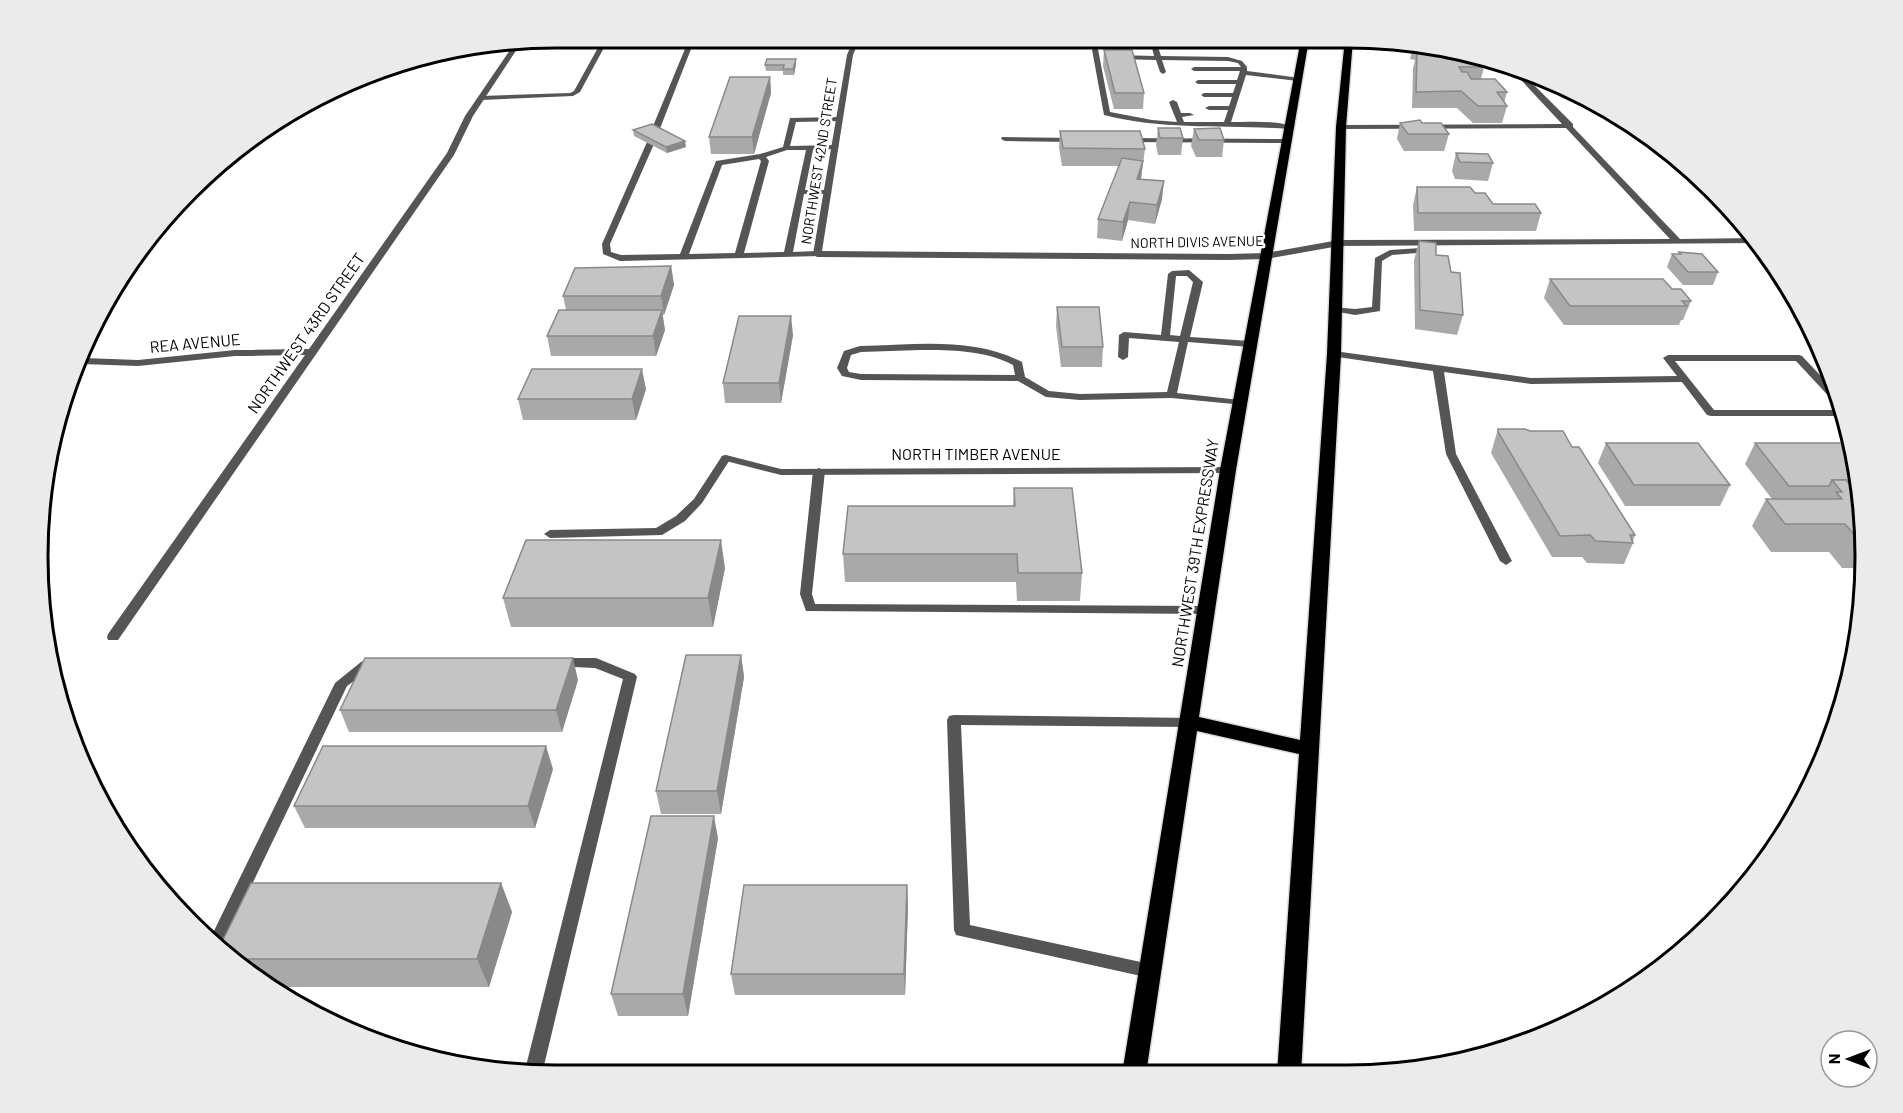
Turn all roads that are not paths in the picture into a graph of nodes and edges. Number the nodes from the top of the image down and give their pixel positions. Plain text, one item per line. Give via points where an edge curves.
1 (601, 48) edge
2 (688, 48) edge
3 (853, 48) edge
4 (1094, 48) edge
5 (1155, 48) edge
6 (1304, 48) edge
7 (1347, 48) edge
8 (514, 50) edge
9 (1095, 57) junction
10 (1158, 57) junction
11 (1165, 70) dead end
12 (1298, 79) junction
13 (1527, 82) edge
14 (1238, 90) junction
15 (1203, 92) junction
16 (482, 98) junction
17 (1189, 111) dead end
18 (839, 119) junction
19 (1181, 123) junction
20 (1227, 124) junction
21 (1570, 126) junction
22 (1289, 127) junction
23 (1341, 127) junction
24 (655, 131) edge
25 (1005, 139) dead end
26 (1087, 140) edge
27 (1122, 140) edge
28 (1287, 141) junction
29 (650, 144) edge
30 (810, 147) junction
31 (834, 147) junction
32 (786, 148) junction
33 (761, 156) junction
34 (801, 192) junction
35 (828, 192) junction
36 (1677, 241) junction
37 (1745, 241) edge
38 (1339, 243) junction
39 (1424, 243) junction
40 (788, 254) junction
41 (817, 254) junction
42 (739, 256) junction
43 (1266, 256) junction
44 (683, 257) junction
45 (1336, 309) junction
46 (1165, 338) junction
47 (1183, 340) junction
48 (1250, 344) junction
49 (310, 352) junction
50 (1334, 354) junction
51 (1123, 357) dead end
52 (87, 361) edge
53 (1438, 368) junction
54 (1020, 378) junction
55 (1684, 379) junction
56 (1825, 386) edge
57 (1171, 395) junction
58 (1240, 403) junction
59 (1834, 413) edge
60 (1228, 470) junction
61 (819, 471) junction
62 (550, 534) dead end
63 (1506, 561) dead end
64 (1207, 610) junction
65 (113, 637) dead end
66 (539, 663) edge
67 (389, 665) edge
68 (1190, 722) junction
69 (1309, 749) junction
70 (219, 937) edge
71 (1150, 971) junction
72 (535, 1064) edge
73 (1135, 1065) edge
74 (1290, 1065) edge

1 - 16 street via 577,92 566,96
2 - 24 street
3 - 18 street, NORTHWEST 42ND STREET
4 - 9 street
5 - 10 street
6 - 12 highway, NORTHWEST 39TH EXPRESSWAY
7 - 23 highway
8 - 16 street, NORTHWEST 43RD STREET
9 - 10 street
9 - 19 street via 1107,113
10 - 11 street
10 - 14 street via 1240,62
12 - 14 street
12 - 22 highway, NORTHWEST 39TH EXPRESSWAY
13 - 21 street
14 - 15 street
14 - 15 street
14 - 15 street
14 - 15 street
14 - 20 street
16 - 49 street, NORTHWEST 43RD STREET via 451,153
17 - 19 street via 1175,108
18 - 31 street, NORTHWEST 42ND STREET
18 - 32 street via 793,120
19 - 20 street
20 - 22 street
21 - 23 street
21 - 36 street
22 - 28 highway, NORTHWEST 39TH EXPRESSWAY
23 - 38 highway
25 - 26 street
27 - 28 street
28 - 43 highway, NORTHWEST 39TH EXPRESSWAY
29 - 44 street, NORTH DIVIS AVENUE via 606,244 607,254 620,258
30 - 31 street
30 - 32 street
30 - 34 street
31 - 35 street, NORTHWEST 42ND STREET
32 - 33 street
33 - 42 street via 765,161
33 - 44 street via 719,163
34 - 35 street
34 - 40 street
35 - 41 street, NORTHWEST 42ND STREET
36 - 37 street, NORTH DIVIS AVENUE
36 - 39 street, NORTH DIVIS AVENUE
38 - 39 street, NORTH DIVIS AVENUE
38 - 43 street, NORTH DIVIS AVENUE
38 - 45 highway
39 - 45 street via 1426,250 1390,253 1378,260 1377,309
40 - 41 street, NORTH DIVIS AVENUE
40 - 42 street, NORTH DIVIS AVENUE
41 - 43 street, NORTH DIVIS AVENUE
42 - 44 street, NORTH DIVIS AVENUE
43 - 48 highway, NORTHWEST 39TH EXPRESSWAY
45 - 50 highway
46 - 47 street
46 - 47 street via 1172,274 1189,273 1198,282
46 - 51 street via 1124,335
47 - 48 street
47 - 57 street
48 - 58 highway, NORTHWEST 39TH EXPRESSWAY
49 - 52 street, REA AVENUE via 235,353 138,363
49 - 65 street, NORTHWEST 43RD STREET
50 - 53 street
50 - 69 highway
53 - 55 street via 1531,381
53 - 63 street via 1451,454
54 - 54 street via 861,377 846,374 842,368 847,353 860,349 984,349 1005,354 1018,364
54 - 57 street via 1046,394
55 - 56 street via 1668,358 1799,358
55 - 59 street via 1711,413
57 - 58 street
58 - 60 highway, NORTHWEST 39TH EXPRESSWAY
60 - 61 street, NORTH TIMBER AVENUE
60 - 64 highway, NORTHWEST 39TH EXPRESSWAY
61 - 62 street, NORTH TIMBER AVENUE via 781,472 726,458 692,510 658,532
61 - 64 street via 806,594 810,609
64 - 68 highway, NORTHWEST 39TH EXPRESSWAY
66 - 72 street via 596,663 630,677
67 - 70 street via 366,665 342,683
68 - 69 highway
68 - 71 highway, NORTHWEST 39TH EXPRESSWAY
68 - 71 street via 954,720 962,930
69 - 74 highway
71 - 73 highway, NORTHWEST 39TH EXPRESSWAY

